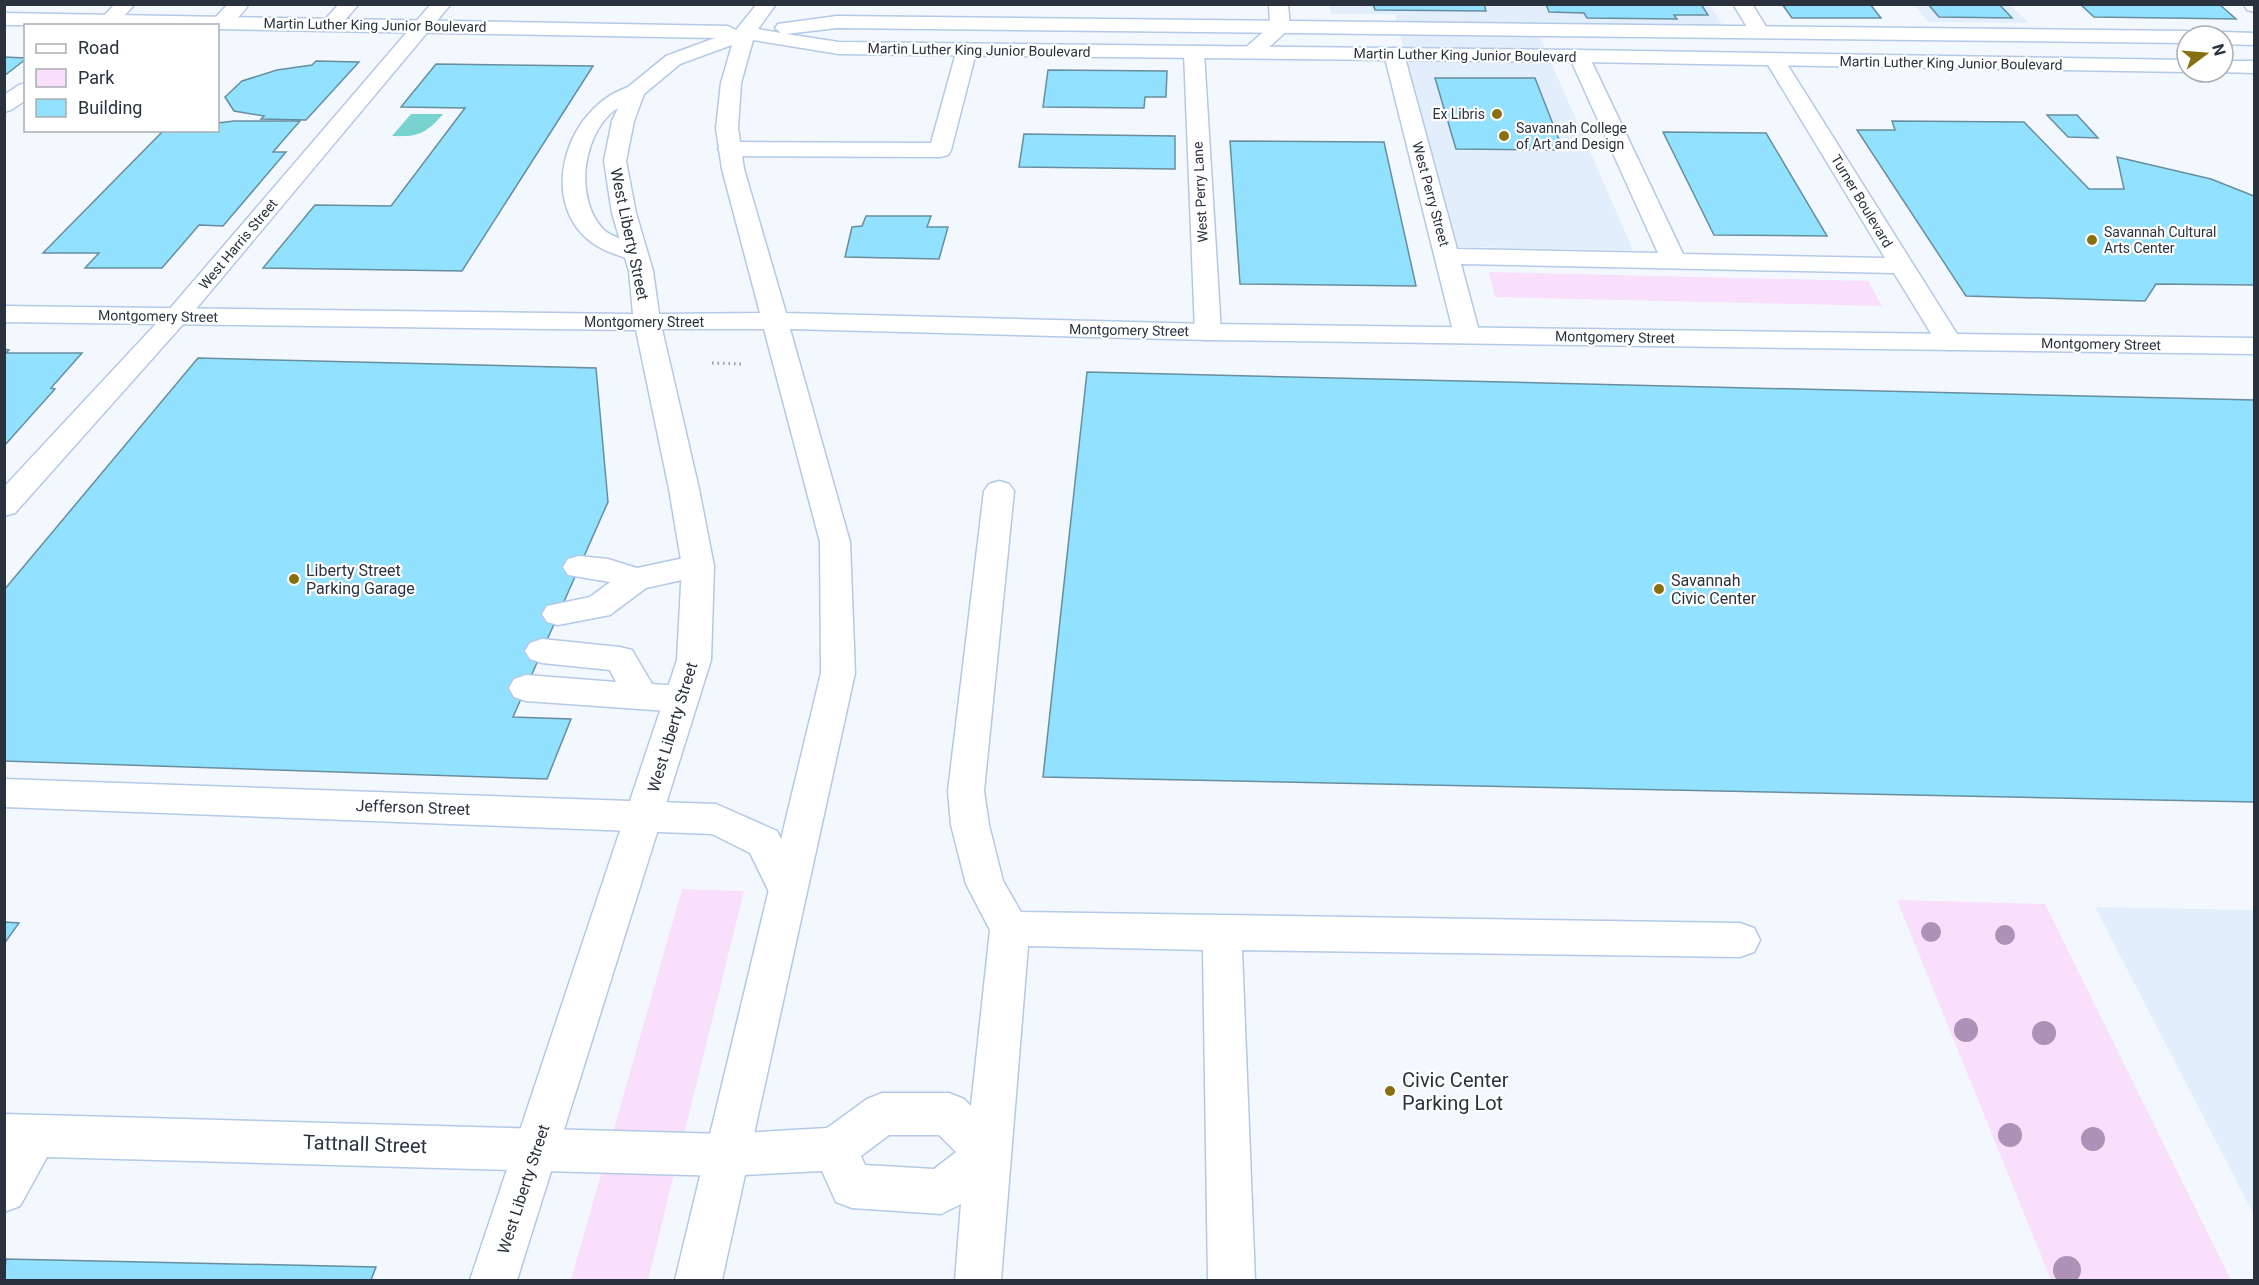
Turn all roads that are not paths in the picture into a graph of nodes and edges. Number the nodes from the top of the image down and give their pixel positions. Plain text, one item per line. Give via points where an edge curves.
1 (126, 4) edge
2 (240, 4) edge
3 (350, 4) edge
4 (442, 4) edge
5 (767, 4) edge
6 (1278, 4) edge
7 (1742, 4) edge
8 (4, 19) edge
9 (221, 22) junction
10 (105, 23) edge
11 (331, 24) junction
12 (424, 27) junction
13 (1280, 28) junction
14 (745, 33) junction
15 (1760, 33) junction
16 (2175, 37) edge
17 (2235, 38) edge
18 (2254, 39) edge
19 (968, 50) junction
20 (1194, 52) junction
21 (1251, 53) junction
22 (1394, 54) junction
23 (1579, 56) junction
24 (1775, 60) junction
25 (2175, 66) edge
26 (2235, 67) edge
27 (2254, 67) edge
28 (24, 91) edge
29 (635, 91) junction
30 (4, 106) edge
31 (729, 149) junction
32 (635, 253) junction
33 (1448, 256) junction
34 (1674, 261) junction
35 (1901, 266) junction
36 (4, 314) edge
37 (177, 317) junction
38 (775, 321) junction
39 (647, 322) junction
40 (1208, 332) junction
41 (1467, 335) junction
42 (1949, 342) junction
43 (2254, 346) edge
44 (999, 491) dead end
45 (4, 506) edge
46 (698, 566) junction
47 (579, 567) dead end
48 (636, 579) junction
49 (558, 614) dead end
50 (542, 651) dead end
51 (526, 688) dead end
52 (642, 696) junction
53 (682, 699) junction
54 (4, 793) edge
55 (645, 815) junction
56 (787, 889) junction
57 (1010, 929) junction
58 (1222, 933) junction
59 (1740, 940) dead end
60 (20, 1136) edge
61 (835, 1149) junction
62 (535, 1151) junction
63 (988, 1154) junction
64 (725, 1155) junction
65 (4, 1190) edge
66 (493, 1281) edge
67 (698, 1281) edge
68 (978, 1281) edge
69 (1232, 1281) edge

1 - 10 main road
2 - 9 main road
3 - 11 main road
4 - 12 main road, West Harris Street
5 - 14 main road
6 - 13 main road
7 - 15 main road
8 - 10 main road, Martin Luther King Junior Boulevard
9 - 10 main road, Martin Luther King Junior Boulevard
9 - 11 main road, Martin Luther King Junior Boulevard
11 - 12 main road, Martin Luther King Junior Boulevard
12 - 14 main road, Martin Luther King Junior Boulevard
12 - 37 main road, West Harris Street
13 - 14 main road, Martin Luther King Junior Boulevard via 837,22
13 - 15 main road, Martin Luther King Junior Boulevard
13 - 21 main road
14 - 19 main road, Martin Luther King Junior Boulevard via 839,48
14 - 29 main road, West Liberty Street via 673,60
14 - 31 main road via 731,83
15 - 16 main road, Martin Luther King Junior Boulevard
17 - 18 main road
19 - 20 main road, Martin Luther King Junior Boulevard
19 - 31 main road via 940,150
20 - 21 main road, Martin Luther King Junior Boulevard
20 - 40 main road, West Perry Lane
21 - 22 main road, Martin Luther King Junior Boulevard
22 - 23 main road, Martin Luther King Junior Boulevard
22 - 33 main road, West Perry Street
23 - 24 main road, Martin Luther King Junior Boulevard
23 - 34 main road
24 - 25 main road, Martin Luther King Junior Boulevard
24 - 35 main road, Turner Boulevard
26 - 27 main road
28 - 30 main road
29 - 32 main road, West Liberty Street via 623,121 615,161
29 - 32 main road via 600,111 581,143 575,163 575,191 582,217 595,234
31 - 38 main road
32 - 39 main road, West Liberty Street
33 - 34 main road
33 - 41 main road, West Perry Street
34 - 35 main road
35 - 42 main road, Turner Boulevard
36 - 37 main road, Montgomery Street
37 - 39 main road, Montgomery Street
37 - 45 main road, West Harris Street
38 - 39 main road, Montgomery Street
38 - 40 main road, Montgomery Street
38 - 56 main road via 835,542 838,673
39 - 46 main road, West Liberty Street
40 - 41 main road, Montgomery Street
41 - 42 main road, Montgomery Street
42 - 43 main road, Montgomery Street
44 - 57 main road via 966,791 985,884
46 - 48 main road
46 - 53 main road, West Liberty Street via 694,660
47 - 48 main road via 608,570
48 - 49 main road via 599,607
50 - 52 main road via 620,659
51 - 52 main road
52 - 53 main road
53 - 55 main road, West Liberty Street
54 - 55 main road, Jefferson Street
55 - 56 main road, Jefferson Street via 716,819 764,842
55 - 62 main road, West Liberty Street
56 - 64 main road
57 - 58 main road
57 - 63 main road
58 - 59 main road
58 - 69 main road
60 - 62 main road, Tattnall Street
60 - 65 main road
61 - 63 main road via 882,1114 949,1114
61 - 63 main road via 852,1186 941,1192
61 - 64 main road, Tattnall Street
62 - 64 main road, Tattnall Street
62 - 66 main road, West Liberty Street
63 - 68 main road
64 - 67 main road

